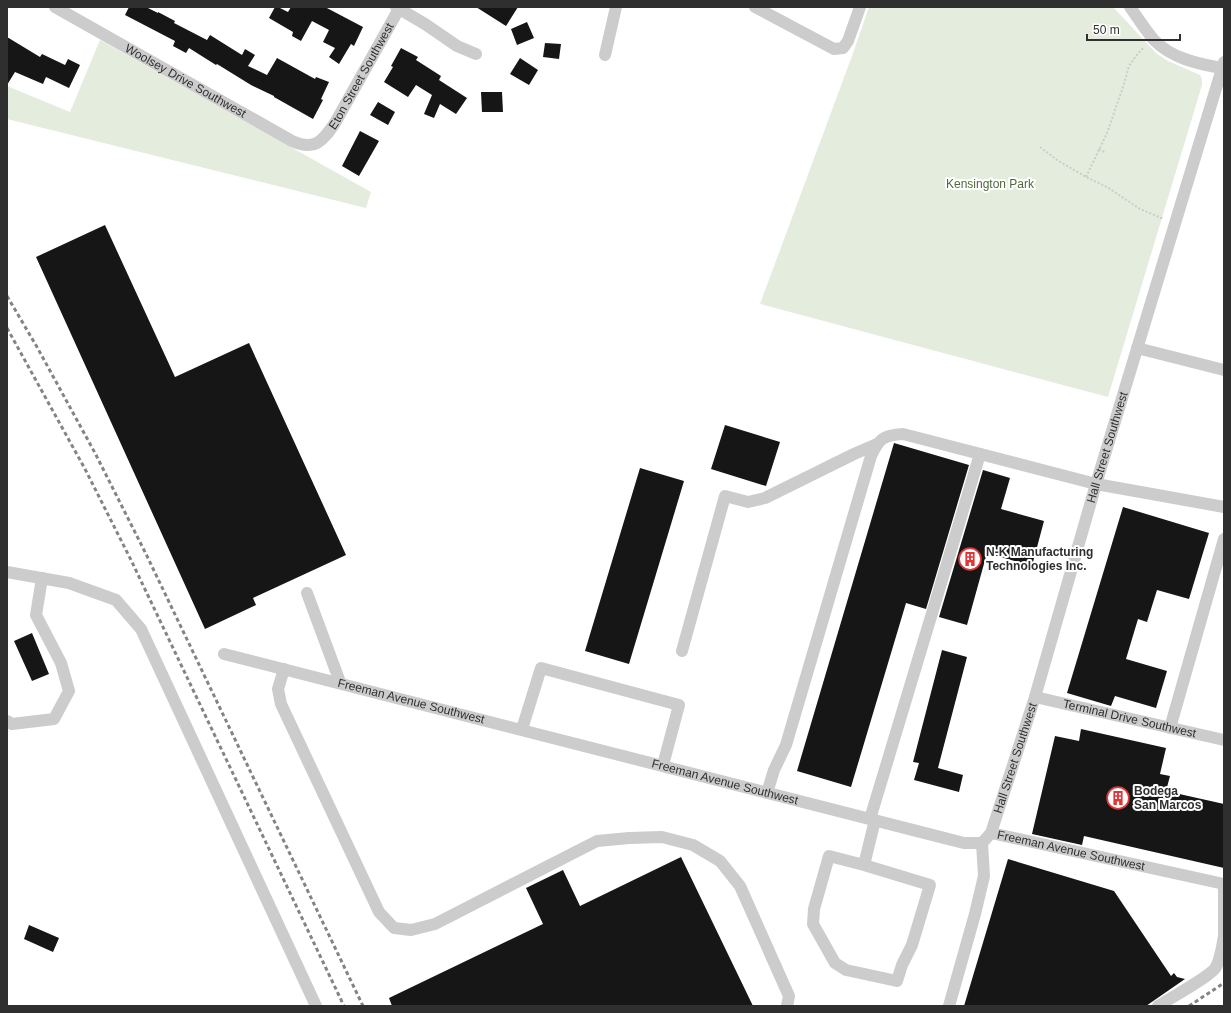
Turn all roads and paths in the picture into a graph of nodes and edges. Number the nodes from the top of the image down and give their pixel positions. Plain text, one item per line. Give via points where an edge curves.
1 (55, 7) edge
2 (616, 7) edge
3 (755, 7) edge
4 (860, 7) edge
5 (1130, 7) edge
6 (398, 8) edge
7 (1144, 48) dead end
8 (476, 54) dead end
9 (605, 56) dead end
10 (1223, 65) edge
11 (318, 143) joint
12 (1040, 147) dead end
13 (1099, 149) junction
14 (1106, 153) dead end
15 (1086, 177) junction
16 (1170, 221) dead end
17 (1137, 348) junction
18 (1224, 370) edge
19 (877, 444) junction
20 (980, 454) junction
21 (1096, 484) junction
22 (1224, 507) edge
23 (1224, 539) edge
24 (7, 572) edge
25 (42, 578) junction
26 (307, 593) dead end
27 (682, 651) dead end
28 (224, 654) dead end
29 (284, 669) junction
30 (340, 682) junction
31 (1035, 697) junction
32 (7, 721) edge
33 (522, 728) junction
34 (1170, 728) junction
35 (1224, 740) edge
36 (663, 765) junction
37 (768, 793) junction
38 (873, 820) junction
39 (991, 833) junction
40 (982, 843) junction
41 (864, 865) junction
42 (1224, 884) edge
43 (1224, 936) edge
44 (316, 1006) edge
45 (788, 1006) edge
46 (948, 1006) edge
47 (1158, 1006) edge

1 - 11 street, Woolsey Drive Southwest via 292,141 302,146
2 - 9 street
3 - 4 street via 834,49 843,48 848,41
5 - 10 street via 1154,40 1168,52 1203,65
6 - 8 street via 457,46
6 - 11 street, Eton Street Southwest via 335,123
7 - 13 path via 1129,66 1107,133
10 - 17 street, Hall Street Southwest
12 - 15 path
13 - 14 path
13 - 15 path
15 - 16 path via 1107,187 1140,209
17 - 18 street
17 - 21 street, Hall Street Southwest
19 - 20 street via 883,438 903,434
19 - 27 street via 765,498 748,502 725,496
19 - 37 street via 871,456 786,745 774,770
20 - 21 street
20 - 38 street via 926,631
21 - 22 street
21 - 31 street, Hall Street Southwest
23 - 34 street
24 - 25 street
25 - 32 street via 36,614 61,662 69,691 54,719 12,724
25 - 44 street via 69,583 116,600 141,629
26 - 30 street
28 - 29 street, Freeman Avenue Southwest
29 - 30 street, Freeman Avenue Southwest
29 - 45 street via 278,689 281,704 379,912 394,928 411,930 435,924 597,841 662,837 693,845 720,861 740,886 789,996
30 - 33 street, Freeman Avenue Southwest
31 - 34 street, Terminal Drive Southwest
31 - 39 street, Hall Street Southwest
33 - 36 street, Freeman Avenue Southwest
33 - 36 street via 541,668 679,705
34 - 35 street, Terminal Drive Southwest
36 - 37 street, Freeman Avenue Southwest
37 - 38 street, Freeman Avenue Southwest
38 - 40 street, Freeman Avenue Southwest via 964,842
38 - 41 street
39 - 40 street, Freeman Avenue Southwest
39 - 42 street, Freeman Avenue Southwest
40 - 46 street via 984,876
41 - 41 street via 829,856 814,909 813,924 835,963 846,970 897,981 912,945 930,885
42 - 43 street
43 - 47 street via 1215,968

